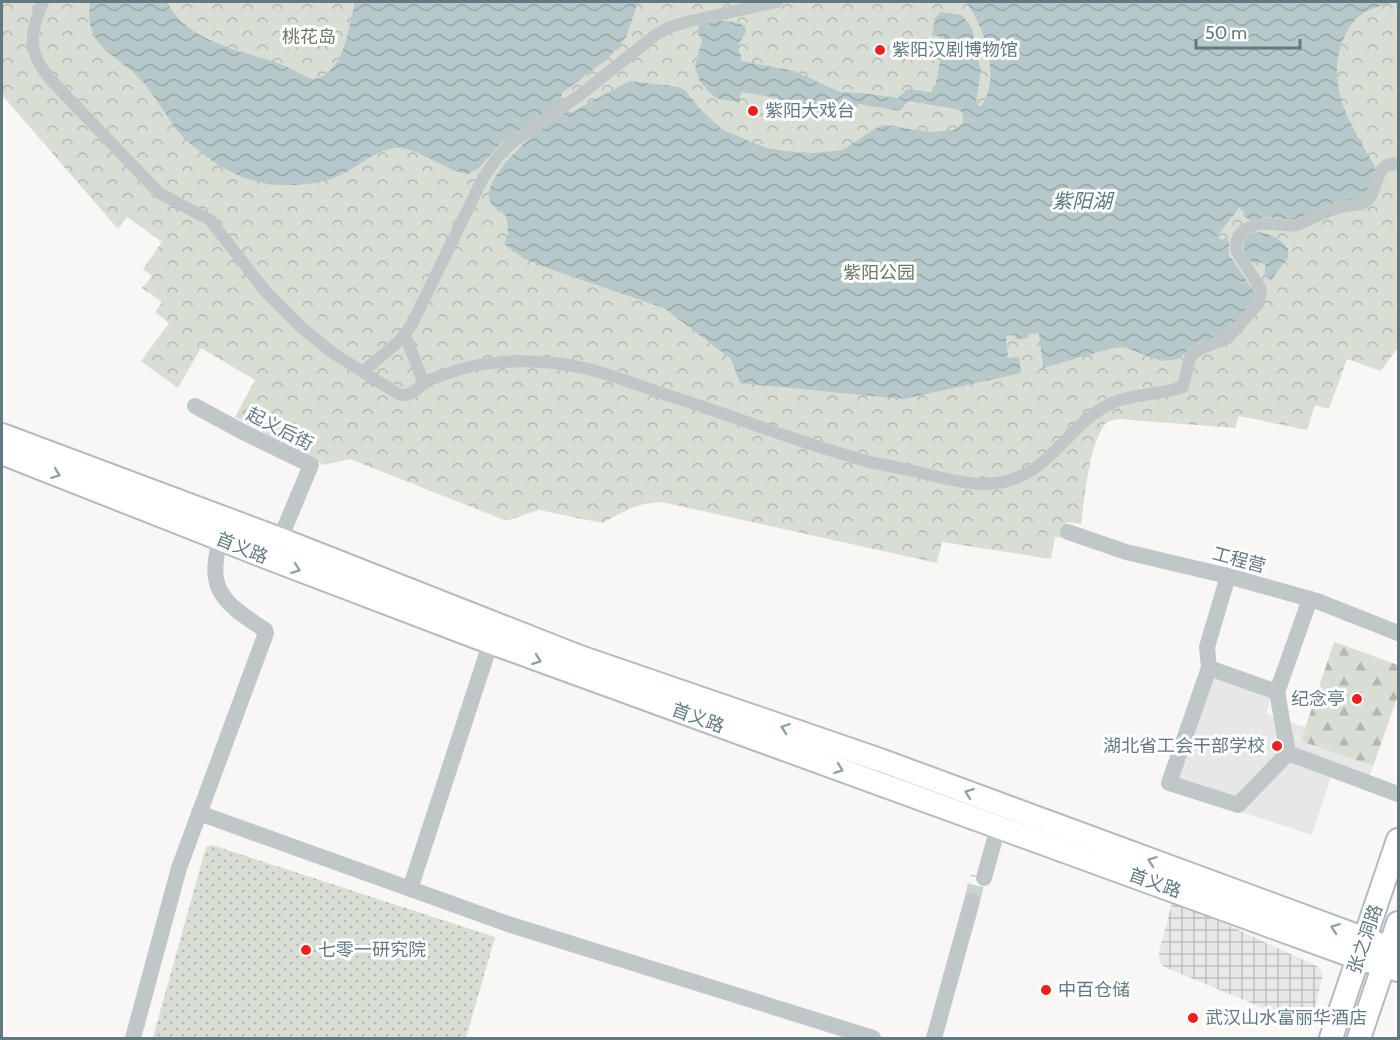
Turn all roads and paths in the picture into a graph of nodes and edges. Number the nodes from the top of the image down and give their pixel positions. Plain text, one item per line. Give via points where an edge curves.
1 (43, 2) edge
2 (777, 2) edge
3 (1398, 164) edge
4 (405, 335) junction
5 (363, 372) junction
6 (424, 384) junction
7 (195, 406) dead end
8 (2, 435) edge
9 (2, 453) edge
10 (223, 529) junction
11 (1068, 532) dead end
12 (280, 539) junction
13 (1228, 576) junction
14 (1310, 599) junction
15 (1398, 633) edge
16 (498, 636) junction
17 (1209, 668) junction
18 (1277, 692) junction
19 (1287, 753) junction
20 (1398, 794) edge
21 (199, 813) junction
22 (995, 826) junction
23 (1398, 840) edge
24 (981, 877) tunnel mouth
25 (416, 891) junction
26 (1398, 923) edge
27 (1361, 948) junction
28 (1391, 962) edge
29 (133, 1038) edge
30 (873, 1038) edge
31 (934, 1038) edge
32 (939, 1038) edge
33 (1331, 1038) edge
34 (1359, 1038) edge

1 - 5 street via 33,46 43,70 159,193 210,219 266,292 301,327
2 - 4 street via 670,27 505,149 492,163
3 - 6 street via 1390,164 1381,171 1365,202 1330,210 1292,226 1265,223 1239,234 1235,247 1259,286 1259,300 1228,338 1190,357 1183,387 1127,398 1103,408 1044,462 1006,481 969,483 870,462 610,375 564,364 489,364 452,371
4 - 5 street
4 - 6 street
5 - 6 street via 404,396
7 - 12 street, 起义后街 via 311,465
8 - 10 main road, 首义路
9 -> 10 main road, 首义路
10 - 12 main road, 首义路
10 -> 16 main road, 首义路
10 - 21 street via 215,572 219,591 229,604 266,633
11 - 13 street, 工程营 via 1126,552
12 - 16 main road, 首义路
13 - 14 street, 工程营
13 - 17 street via 1207,647
14 - 15 street, 工程营
14 - 18 street
16 -> 22 main road, 首义路
16 - 25 street
27 -> 16 main road, 首义路 via 880,760 591,661
17 - 18 street
17 - 19 street via 1169,783 1238,805
18 - 19 street
19 - 20 street
21 - 25 street
21 - 29 street via 179,868
22 - 24 street
22 - 27 main road, 首义路
23 - 27 main road, 张之洞路
25 - 30 street via 508,924
26 - 28 main road, 张之洞路
27 - 28 main road, 首义路
27 - 33 main road, 张之洞路
28 - 34 main road, 张之洞路
31 - 32 street via 974,901

